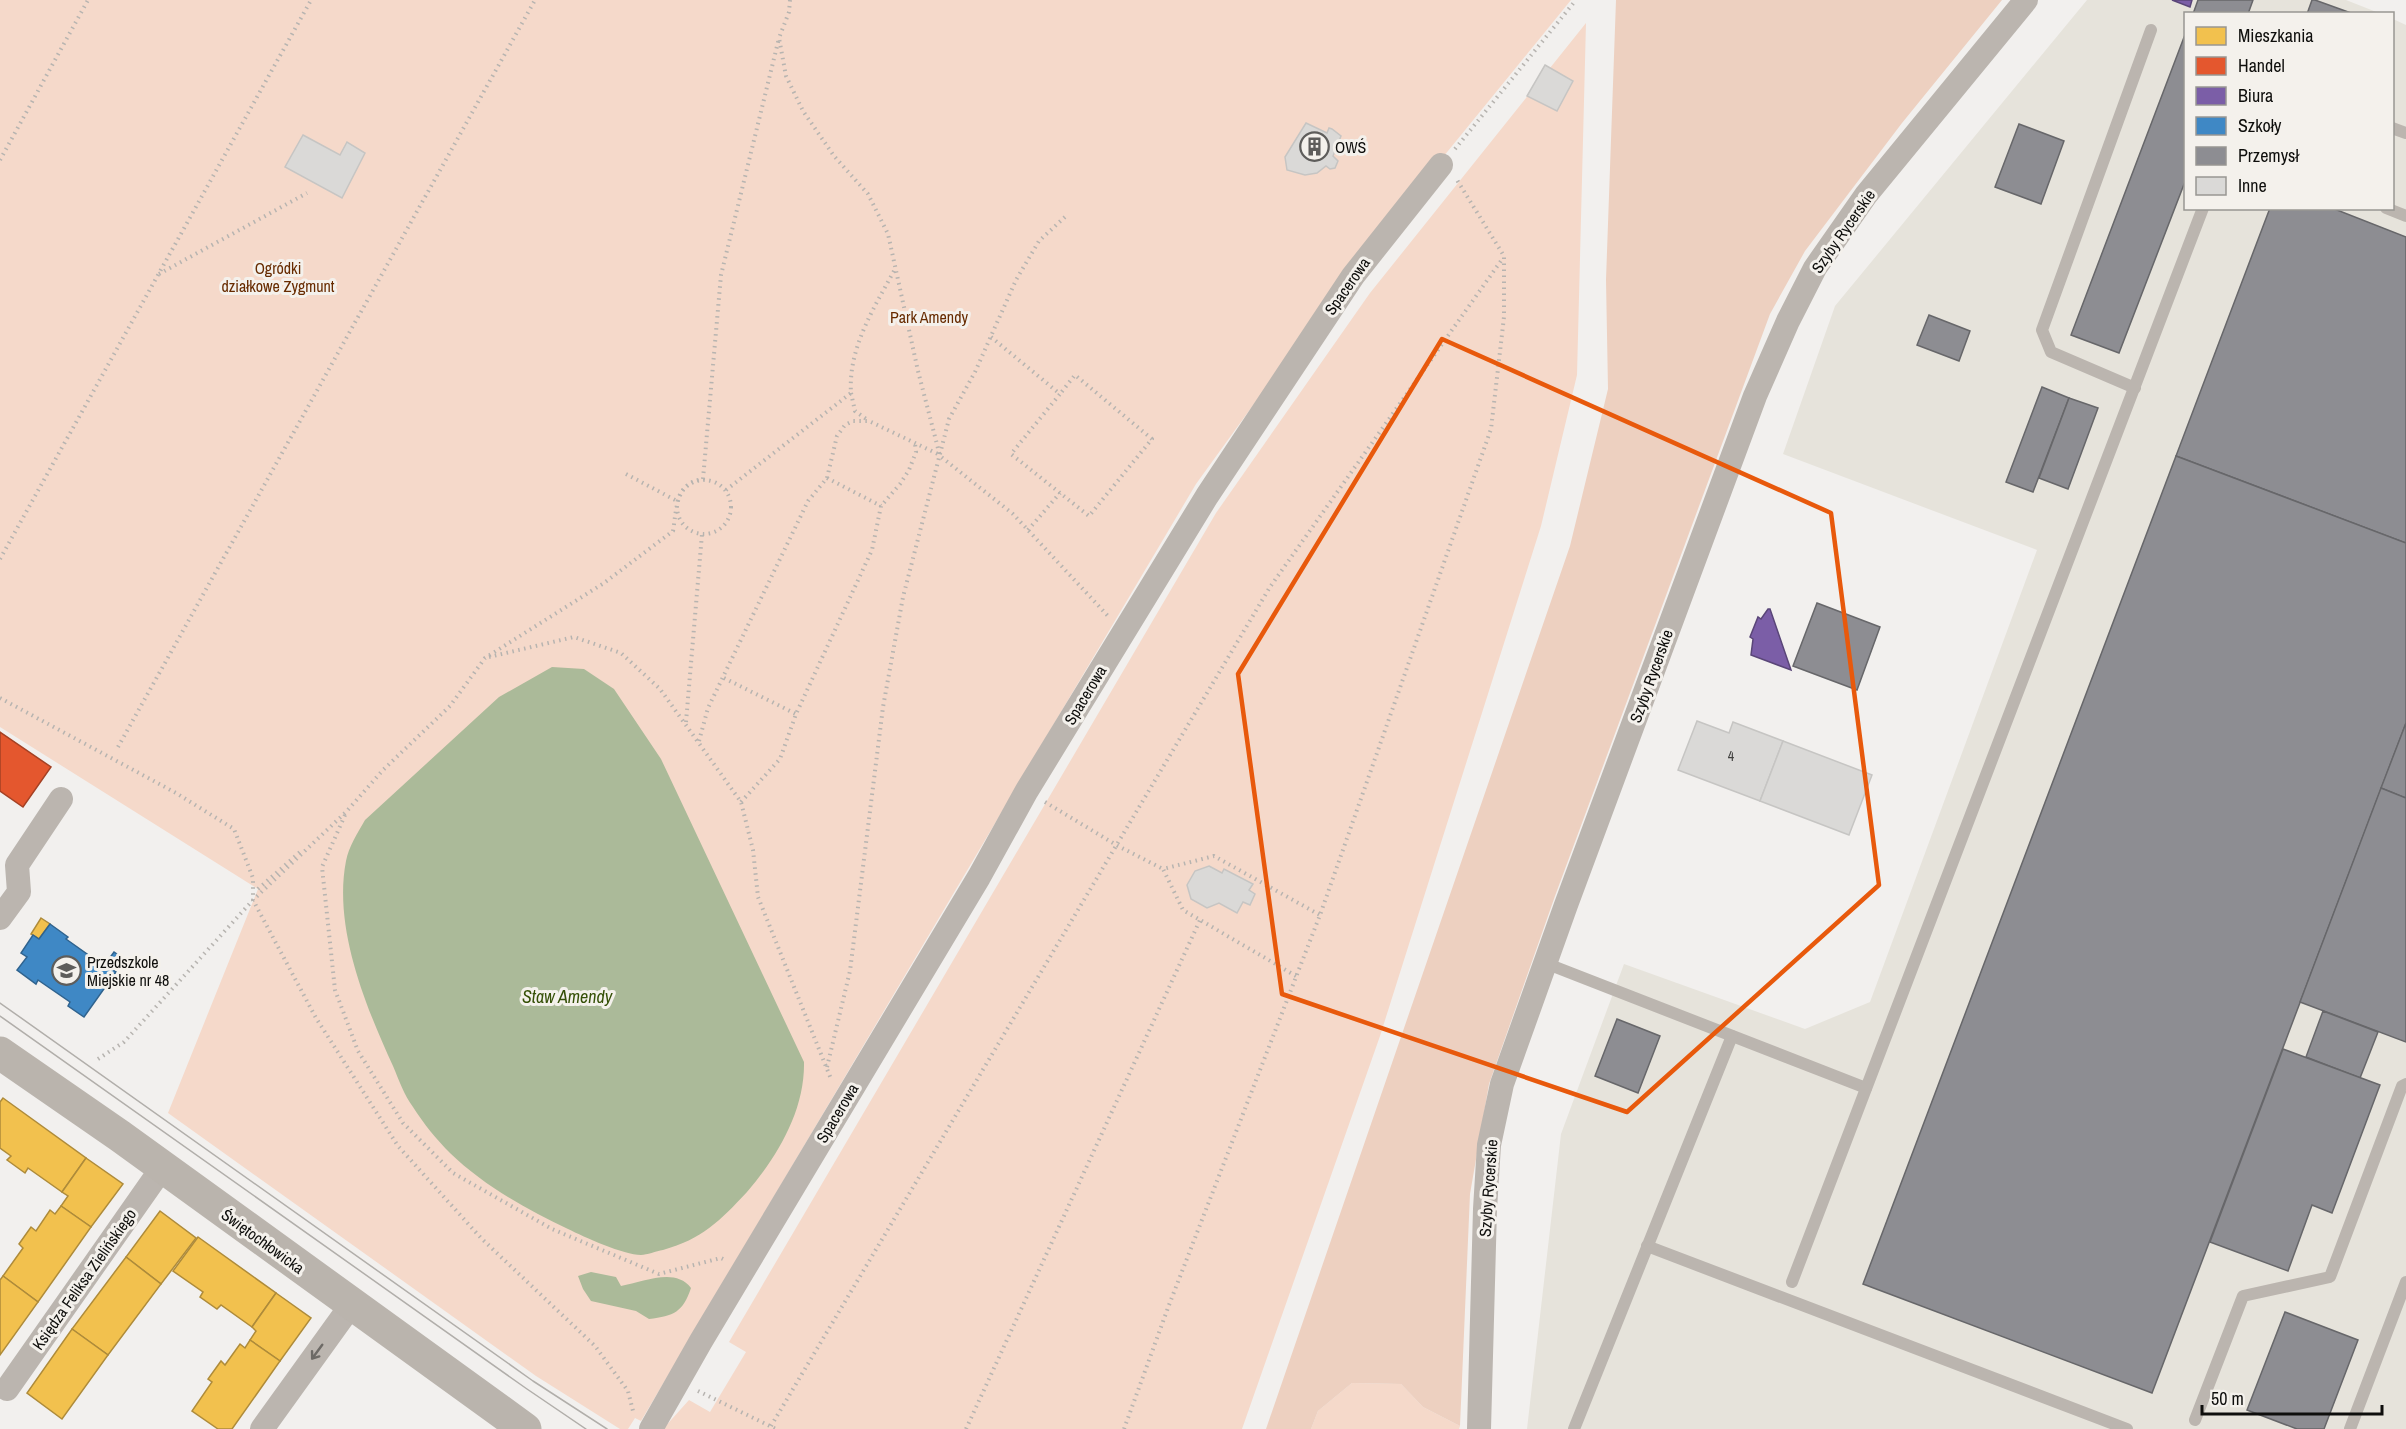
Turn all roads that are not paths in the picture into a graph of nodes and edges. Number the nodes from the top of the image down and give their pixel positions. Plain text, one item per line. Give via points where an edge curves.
1 (2026, 0) edge
2 (2151, 30) dead end
3 (1441, 165) road end
4 (2203, 210) edge
5 (2391, 210) edge
6 (2406, 216) edge
7 (2135, 388) junction
8 (61, 799) dead end
9 (8, 859) edge
10 (0, 918) edge
11 (1545, 963) junction
12 (1732, 1035) junction
13 (0, 1053) edge
14 (2406, 1084) edge
15 (1866, 1088) junction
16 (162, 1168) junction
17 (1647, 1246) junction
18 (1792, 1282) dead end
19 (2406, 1282) edge
20 (352, 1305) junction
21 (7, 1389) dead end
22 (2195, 1420) dead end
23 (643, 1423) edge
24 (262, 1429) edge
25 (525, 1429) edge
26 (1479, 1429) edge
27 (1575, 1429) edge
28 (2127, 1429) edge
29 (2350, 1429) edge

1 - 11 street, Szyby Rycerskie via 1866,195 1815,268 1788,321 1751,407
2 - 7 lane via 2042,330 2051,352
3 - 23 street, Spacerowa via 1347,284 1207,496 1026,792 678,1383
4 - 7 lane
5 - 6 lane
7 - 15 lane
8 - 9 street
9 - 10 street via 19,892
11 - 12 lane
11 - 26 street, Szyby Rycerskie via 1502,1084 1489,1145
12 - 15 lane
12 - 17 lane
13 - 16 main road, Świętochłowicka
14 - 22 lane via 2330,1277 2243,1296
15 - 18 lane
16 - 20 main road, Świętochłowicka
16 - 21 street, Księdza Feliksa Zielińskiego
17 - 27 lane
17 - 28 lane
19 - 29 lane
20 -> 24 street
20 - 25 main road, Świętochłowicka

